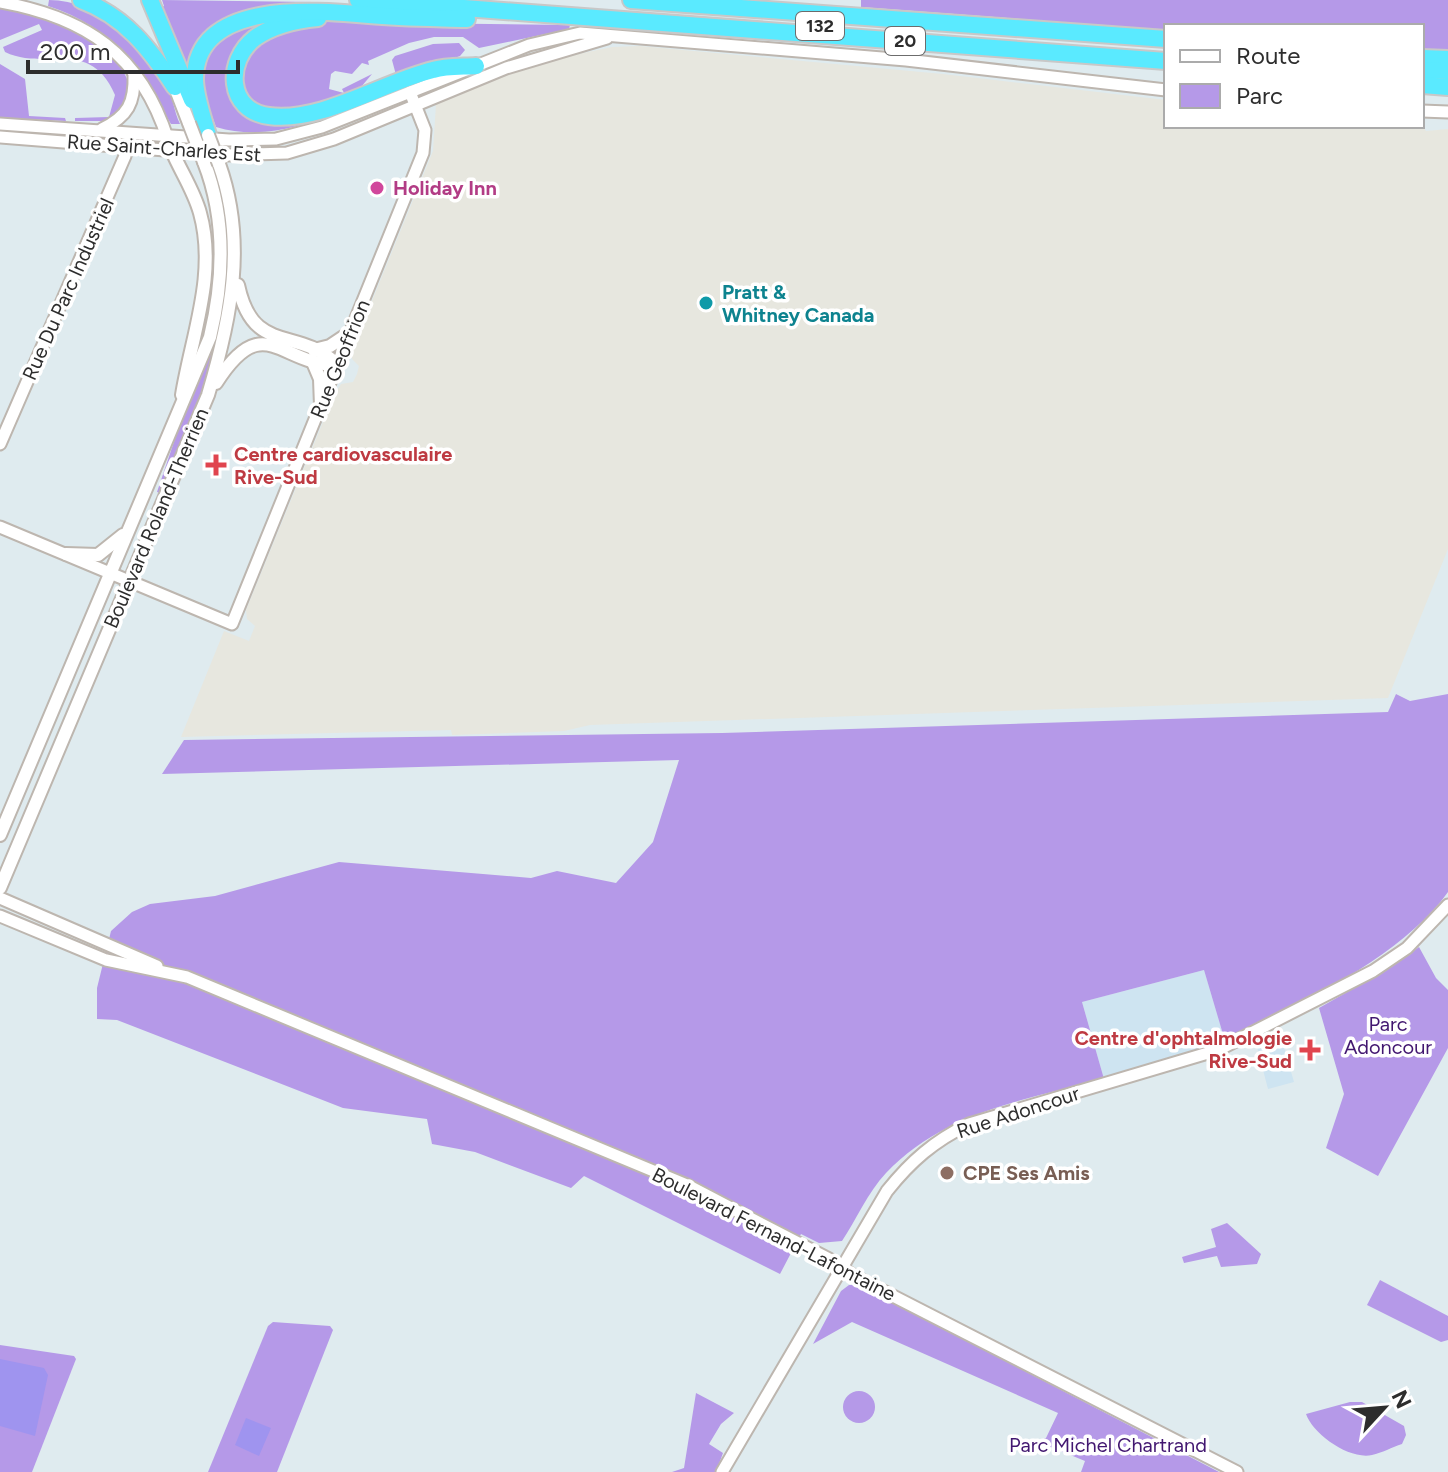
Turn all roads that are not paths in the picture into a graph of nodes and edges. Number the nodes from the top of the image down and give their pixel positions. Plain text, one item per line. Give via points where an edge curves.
1 (81, 0) edge
2 (142, 0) edge
3 (150, 0) edge
4 (358, 0) edge
5 (474, 0) edge
6 (631, 0) edge
7 (0, 2) edge
8 (376, 16) junction
9 (607, 19) junction
10 (612, 37) junction
11 (1164, 39) edge
12 (1164, 52) edge
13 (1424, 58) edge
14 (1448, 59) edge
15 (1164, 61) edge
16 (476, 66) junction
17 (1424, 70) edge
18 (1448, 71) edge
19 (134, 73) junction
20 (1424, 77) edge
21 (1448, 79) edge
22 (1424, 85) edge
23 (175, 87) junction
24 (1448, 87) edge
25 (1164, 90) edge
26 (410, 92) junction
27 (416, 105) junction
28 (1424, 111) edge
29 (1448, 112) edge
30 (0, 124) edge
31 (201, 126) junction
32 (100, 131) junction
33 (127, 132) junction
34 (167, 135) junction
35 (0, 137) edge
36 (127, 147) junction
37 (172, 151) junction
38 (235, 274) junction
39 (351, 332) junction
40 (311, 355) junction
41 (337, 365) junction
42 (208, 395) junction
43 (321, 406) junction
44 (179, 409) junction
45 (0, 444) edge
46 (0, 527) edge
47 (128, 530) junction
48 (66, 554) junction
49 (110, 573) junction
50 (129, 581) junction
51 (0, 835) edge
52 (0, 888) edge
53 (0, 898) edge
54 (1448, 905) edge
55 (0, 916) edge
56 (164, 970) junction
57 (841, 1267) junction
58 (722, 1472) edge
59 (1237, 1472) edge

1 - 23 highway via 133,31
2 - 23 highway
3 - 31 highway
4 - 9 highway, 20
5 - 12 highway, 132
6 - 11 highway, 20
7 - 19 street via 79,25 112,48
8 - 9 highway
8 - 16 highway via 300,21 260,35 235,64 239,97 265,116 299,116 435,69
8 - 31 highway via 282,9 227,23 205,44 198,63
9 - 15 highway, 20
10 - 16 street, Rue Saint-Charles Est via 557,37
10 - 25 street, Rue Saint-Charles Est via 919,61
10 - 27 street, Rue Saint-Charles Est via 515,65
13 - 14 highway
16 - 26 street, Rue Saint-Charles Est
17 - 18 highway
19 - 32 street via 130,108
19 - 34 street
20 - 21 highway
22 - 24 highway
23 - 31 main road, Boulevard Roland-Therrien
26 - 27 street, Rue Geoffrion
26 - 34 street, Rue Saint-Charles Est via 284,138
27 - 37 street, Rue Saint-Charles Est via 287,153
27 - 39 street, Rue Geoffrion via 425,130 423,153
28 - 29 street
30 - 32 street, Rue Saint-Charles Est
31 - 38 main road, Boulevard Roland-Therrien, bridge via 219,164 230,210
31 - 44 main road, Boulevard Roland-Therrien, bridge via 219,227 219,295 207,347
32 - 33 street, Rue Saint-Charles Est
33 - 34 street, Rue Saint-Charles Est
33 - 36 street, Rue Du Parc Industriel
34 - 37 street
35 - 36 street, Rue Saint-Charles Est
36 - 37 street, Rue Saint-Charles Est
36 - 45 street, Rue Du Parc Industriel
37 - 44 main road via 199,210 206,250 200,312
38 - 40 main road via 253,323
38 - 42 main road, Boulevard Roland-Therrien via 226,333
39 - 40 main road
39 - 41 street, Rue Geoffrion
40 - 41 main road
40 - 42 main road via 273,345 248,347 233,357
40 - 43 main road via 320,379
41 - 43 street, Rue Geoffrion
42 - 50 main road, Boulevard Roland-Therrien
43 - 50 street, Rue Geoffrion via 232,624
44 - 47 main road, Boulevard Roland-Therrien
46 - 48 street
47 - 48 main road via 98,555
47 - 49 main road, Boulevard Roland-Therrien
48 - 49 street
49 - 50 street
49 - 51 main road, Boulevard Roland-Therrien
50 - 52 main road, Boulevard Roland-Therrien
53 - 56 street, Boulevard Fernand-Lafontaine
54 - 57 street, Rue Adoncour via 1407,948 1373,971 1218,1050 969,1124 936,1140 887,1191
55 - 56 street, Boulevard Fernand-Lafontaine via 106,960
56 - 57 street, Boulevard Fernand-Lafontaine via 687,1185
57 - 58 street, Rue Adoncour
57 - 59 street, Boulevard Fernand-Lafontaine

